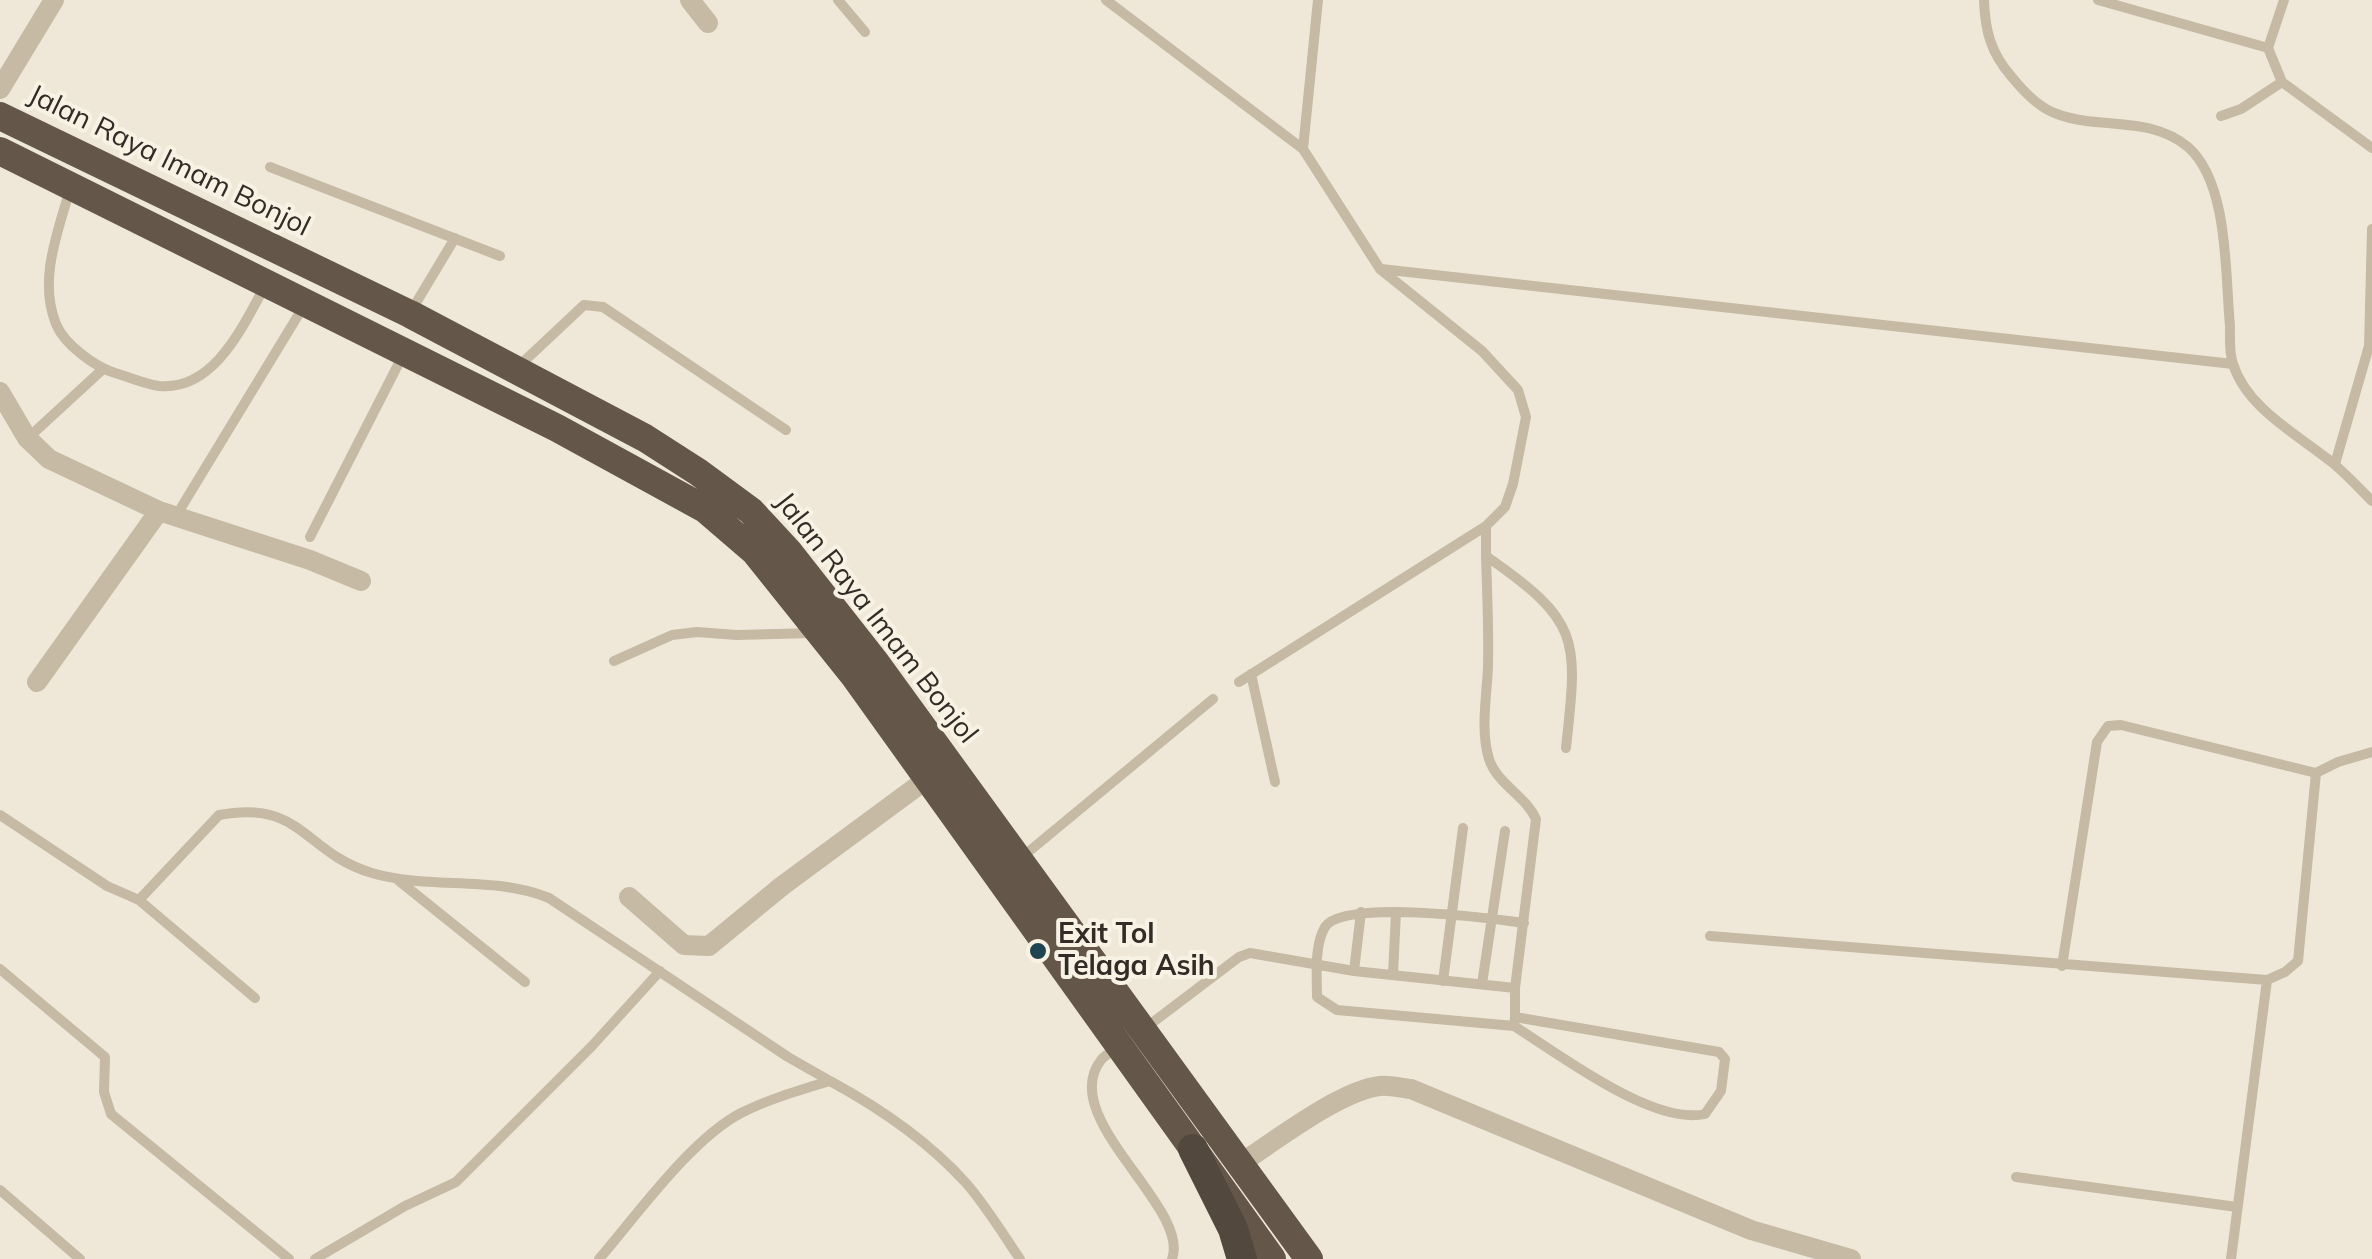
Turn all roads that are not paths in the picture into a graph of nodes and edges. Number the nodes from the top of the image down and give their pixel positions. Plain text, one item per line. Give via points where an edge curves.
1 (54, 0) edge
2 (690, 0) edge
3 (838, 0) edge
4 (1106, 0) edge
5 (1318, 0) edge
6 (1984, 0) edge
7 (2098, 0) edge
8 (2284, 0) edge
9 (708, 23) dead end
10 (865, 32) dead end
11 (2268, 48) junction
12 (2282, 82) junction
13 (0, 89) edge
14 (0, 116) edge
15 (2221, 116) dead end
16 (2372, 148) edge
17 (1302, 149) junction
18 (0, 152) edge
19 (270, 167) dead end
20 (71, 186) junction
21 (2372, 228) edge
22 (455, 238) junction
23 (500, 256) dead end
24 (1380, 269) junction
25 (266, 285) junction
26 (305, 304) junction
27 (410, 314) junction
28 (404, 353) junction
29 (2233, 364) junction
30 (102, 369) junction
31 (515, 370) junction
32 (0, 392) edge
33 (786, 430) dead end
34 (27, 438) junction
35 (2335, 464) junction
36 (2372, 500) edge
37 (168, 514) junction
38 (1486, 526) junction
39 (310, 537) dead end
40 (1486, 556) junction
41 (361, 581) dead end
42 (818, 633) junction
43 (614, 661) dead end
44 (1252, 674) junction
45 (37, 682) dead end
46 (1238, 682) dead end
47 (1212, 699) dead end
48 (1566, 748) dead end
49 (2372, 752) edge
50 (2316, 774) junction
51 (927, 779) junction
52 (1275, 782) dead end
53 (0, 816) edge
54 (1462, 828) dead end
55 (1505, 831) dead end
56 (1020, 859) junction
57 (397, 879) junction
58 (629, 898) dead end
59 (139, 900) junction
60 (1360, 912) junction
61 (1396, 912) junction
62 (1450, 916) junction
63 (1492, 918) junction
64 (1524, 923) junction
65 (1710, 936) dead end
66 (1317, 966) junction
67 (2062, 966) junction
68 (0, 969) edge
69 (660, 971) junction
70 (1354, 971) junction
71 (1393, 974) junction
72 (2267, 980) junction
73 (1443, 981) junction
74 (524, 982) dead end
75 (1482, 984) junction
76 (1515, 988) junction
77 (255, 998) dead end
78 (1515, 1022) junction
79 (1131, 1038) junction
80 (830, 1081) junction
81 (1194, 1149) junction
82 (1241, 1164) junction
83 (2016, 1177) dead end
84 (0, 1190) edge
85 (2236, 1207) junction
86 (80, 1259) edge
87 (289, 1259) edge
88 (316, 1259) edge
89 (599, 1259) edge
90 (1020, 1259) edge
91 (1172, 1259) edge
92 (1242, 1259) edge
93 (1272, 1259) edge
94 (1309, 1259) edge
95 (1851, 1259) edge
96 (2231, 1259) edge

1 - 13 street
2 - 9 street
3 - 10 lane
4 - 17 lane
5 - 17 lane
6 - 29 lane via 1997,60 2038,102 2055,114 2163,131 2207,167 2216,195
7 - 11 lane
8 - 11 lane
11 - 12 lane
12 - 15 lane
12 - 16 lane
14 - 27 highway, Jalan Raya Imam Bonjol
17 - 24 lane
18 - 20 highway, Jalan Raya Imam Bonjol
19 - 22 lane
20 - 25 highway, Jalan Raya Imam Bonjol
20 - 30 lane via 49,263 51,303 57,327
21 - 35 lane via 2369,346
22 - 23 lane
22 - 27 lane
24 - 29 lane
24 - 38 lane via 1482,351 1518,390 1526,417 1513,484 1505,507
25 - 26 highway, Jalan Raya Imam Bonjol
25 - 30 lane via 232,346 193,379 161,386
26 - 28 highway, Jalan Raya Imam Bonjol
26 - 37 lane
27 - 31 highway, Jalan Raya Imam Bonjol
28 - 39 lane
28 - 42 highway, Jalan Raya Imam Bonjol via 704,509 755,552
29 - 35 lane via 2277,424
30 - 34 lane
31 - 33 lane via 592,304
31 - 56 highway, Jalan Raya Imam Bonjol via 645,438 751,511 876,663
32 - 34 street
34 - 37 street via 48,458
35 - 36 lane
37 - 41 street
37 - 45 street
38 - 40 lane
38 - 44 lane
40 - 48 lane via 1538,596 1571,641 1575,670
40 - 64 lane via 1489,762 1536,819
42 - 43 lane via 698,632
42 - 51 highway, Jalan Raya Imam Bonjol
44 - 46 lane
44 - 52 lane
47 - 56 lane
49 - 50 lane
50 - 67 lane via 2108,726 2097,742
50 - 72 lane via 2298,961
51 - 58 street via 709,946 684,945
51 - 79 highway, Jalan Raya Imam Bonjol
53 - 59 lane
54 - 62 lane
55 - 63 lane
56 - 79 highway, Jalan Raya Imam Bonjol
57 - 59 lane via 352,865 283,817 243,810 219,815
57 - 69 lane via 532,891
57 - 74 lane
59 - 77 lane
60 - 61 lane
60 - 66 lane via 1334,917 1323,930
60 - 70 lane
61 - 62 lane
61 - 71 lane
62 - 63 lane
62 - 73 lane
63 - 64 lane
63 - 75 lane
64 - 76 lane
65 - 67 lane
66 - 70 lane
66 - 78 lane via 1317,996 1337,1010
66 - 79 lane via 1250,952
67 - 72 lane
68 - 87 lane via 105,1057 111,1114
69 - 80 lane
69 - 88 lane via 456,1182
70 - 71 lane
71 - 73 lane
72 - 85 lane
73 - 75 lane
75 - 76 lane
76 - 78 lane
78 - 78 lane via 1718,1052 1725,1060 1721,1091 1705,1114 1689,1118 1631,1099
79 - 81 highway, Jalan Raya Imam Bonjol
79 - 82 highway, Jalan Raya Imam Bonjol
79 - 91 lane via 1100,1061 1092,1087 1120,1155 1172,1227
80 - 89 lane via 739,1114 704,1139
80 - 90 lane via 948,1165
81 - 92 highway
81 - 93 highway, Jalan Raya Imam Bonjol
82 - 94 highway, Jalan Raya Imam Bonjol
82 - 95 street via 1357,1093 1412,1088 1752,1230
83 - 85 lane
84 - 86 lane
85 - 96 lane

